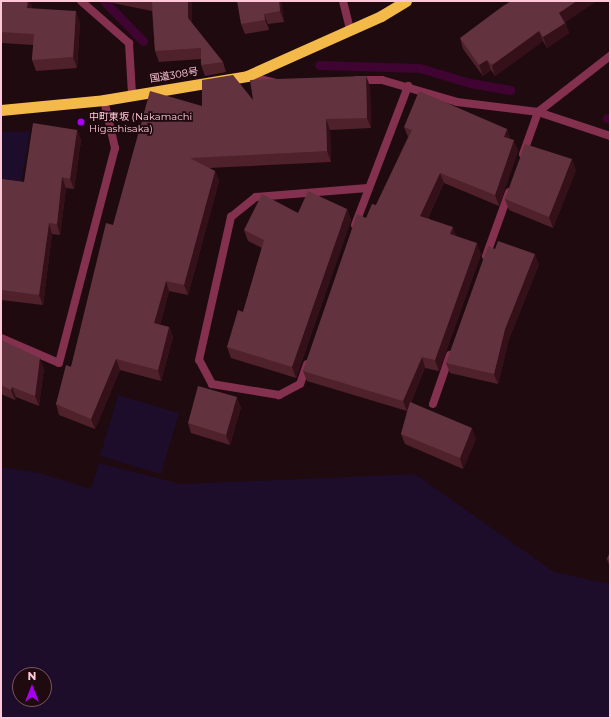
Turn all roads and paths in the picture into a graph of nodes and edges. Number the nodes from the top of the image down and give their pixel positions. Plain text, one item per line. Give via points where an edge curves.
1 (81, 1) edge
2 (343, 1) edge
3 (406, 1) edge
4 (350, 30) junction
5 (610, 56) edge
6 (247, 76) junction
7 (350, 81) edge
8 (287, 83) edge
9 (408, 86) junction
10 (132, 93) junction
11 (104, 100) junction
12 (1, 110) edge
13 (538, 112) junction
14 (610, 136) edge
15 (519, 164) edge
16 (511, 187) edge
17 (368, 188) junction
18 (352, 233) edge
19 (484, 261) edge
20 (1, 338) edge
21 (454, 344) edge
22 (311, 354) edge
23 (433, 404) dead end

1 - 10 street via 130,43
2 - 4 street
3 - 4 highway, 国道308号
4 - 6 highway, 国道308号
5 - 13 street
6 - 8 street
6 - 10 highway, 国道308号
7 - 9 street via 382,80
9 - 13 street via 457,102
9 - 17 street
10 - 11 highway, 国道308号
11 - 12 highway, 国道308号
11 - 20 street via 114,148 59,363
13 - 14 street
13 - 15 street
16 - 19 street
17 - 18 street
17 - 22 street via 256,196 231,217 199,360 212,384 279,395 300,384
21 - 23 street

